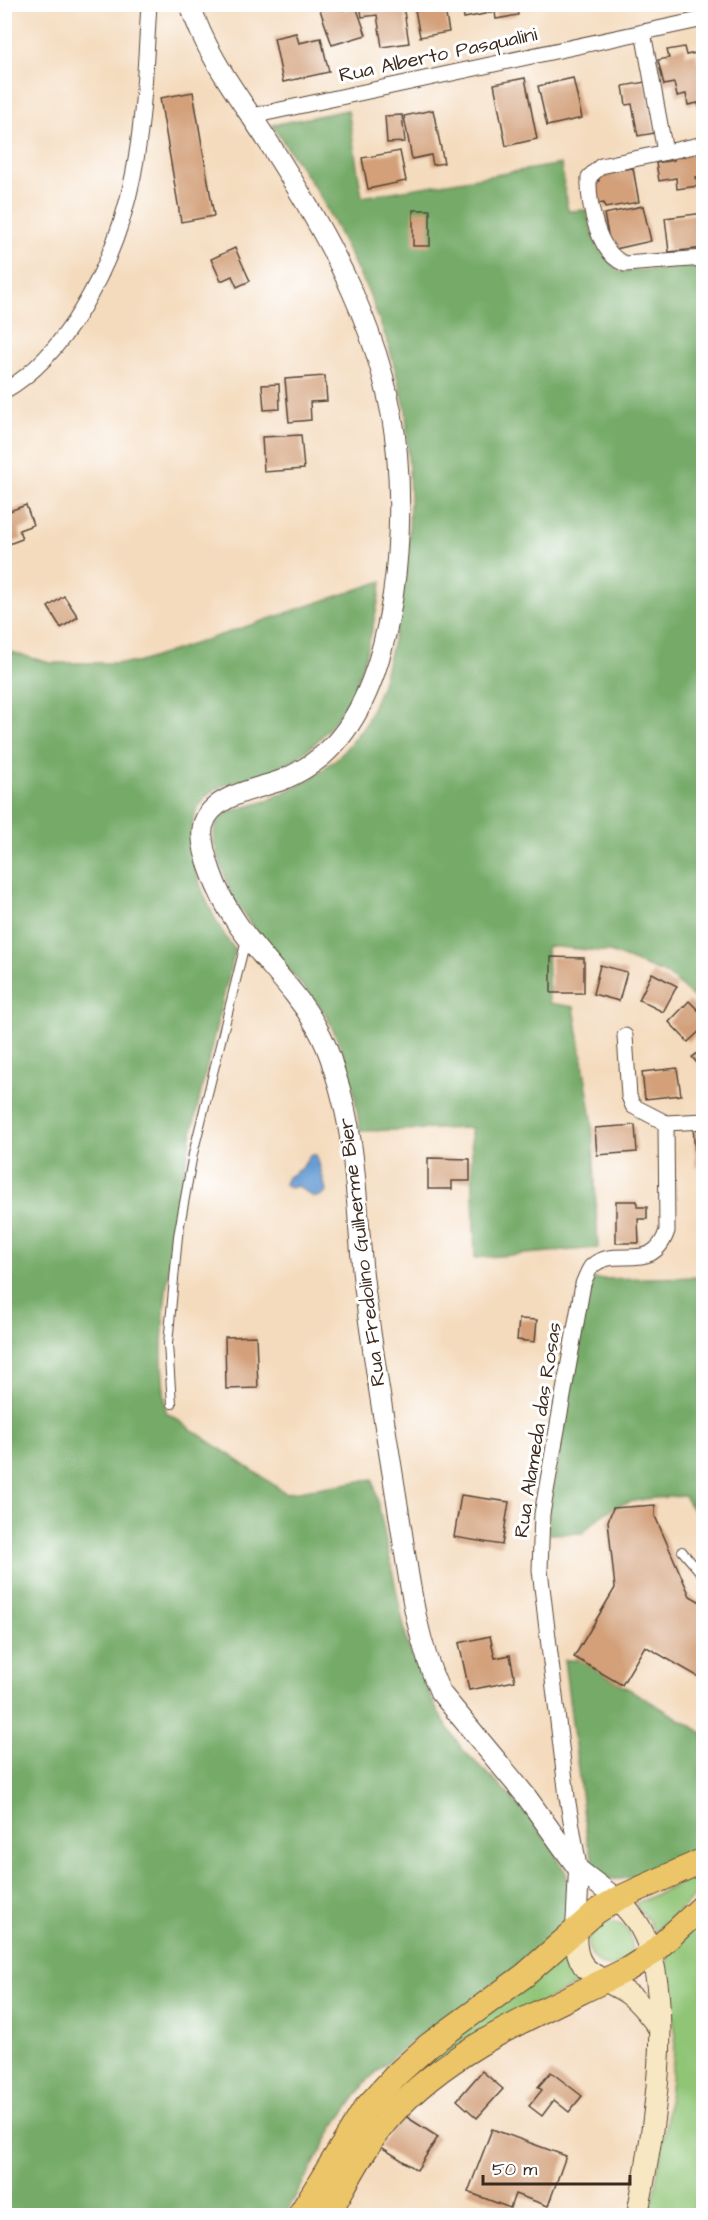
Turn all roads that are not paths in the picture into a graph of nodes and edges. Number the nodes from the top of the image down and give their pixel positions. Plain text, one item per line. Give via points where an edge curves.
1 (149, 4) edge
2 (190, 4) edge
3 (704, 19) edge
4 (644, 32) junction
5 (252, 116) junction
6 (704, 144) edge
7 (665, 152) junction
8 (704, 258) edge
9 (4, 391) edge
10 (246, 939) junction
11 (625, 1035) dead end
12 (704, 1121) edge
13 (666, 1124) junction
14 (172, 1404) dead end
15 (682, 1551) dead end
16 (704, 1577) edge
17 (704, 1860) edge
18 (579, 1870) junction
19 (617, 1899) junction
20 (704, 1905) edge
21 (576, 1930) junction
22 (650, 1955) junction
23 (604, 1982) junction
24 (659, 2028) junction
25 (299, 2216) edge
26 (327, 2216) edge
27 (637, 2216) edge

1 - 9 street via 139,155 120,232 103,274 74,322 34,370
2 - 5 street, Rua Fredolino Guilherme Bier via 213,58
3 - 4 street, Rua Alberto Pasqualini
4 - 5 street, Rua Alberto Pasqualini
4 - 7 street
5 - 10 street, Rua Fredolino Guilherme Bier via 308,204 368,328 394,423 400,512 398,553 381,650 354,720 339,740 303,770 219,804 208,814 202,828 216,889
6 - 7 street
7 - 8 street via 601,166 589,177 588,194 603,241 625,264
10 - 14 lane via 192,1154 178,1236 168,1344
10 - 18 street, Rua Fredolino Guilherme Bier via 317,1027 337,1077 351,1129 373,1352 411,1585 431,1671 440,1692 526,1796
11 - 13 street via 633,1106
12 - 13 street
13 - 18 street, Rua Alameda das Rosas via 667,1231 662,1246 646,1256 607,1259 591,1267 583,1284 542,1514 540,1570
15 - 16 lane
17 - 19 main road
18 - 19 street, Rua Fredolino Guilherme Bier
18 - 21 street
19 - 21 main road
19 - 22 main road, Rua Fredolino Guilherme Bier via 641,1929
20 - 22 main road
21 - 23 main road via 577,1955 587,1972
21 - 25 main road via 525,1975 429,2045 397,2074 365,2109
22 - 23 main road
22 - 24 main road, Rua Fredolino Guilherme Bier
23 - 24 main road via 628,1994
23 - 26 main road via 466,2051 426,2081 390,2115
24 - 27 main road, Rua Fredolino Guilherme Bier via 658,2082

